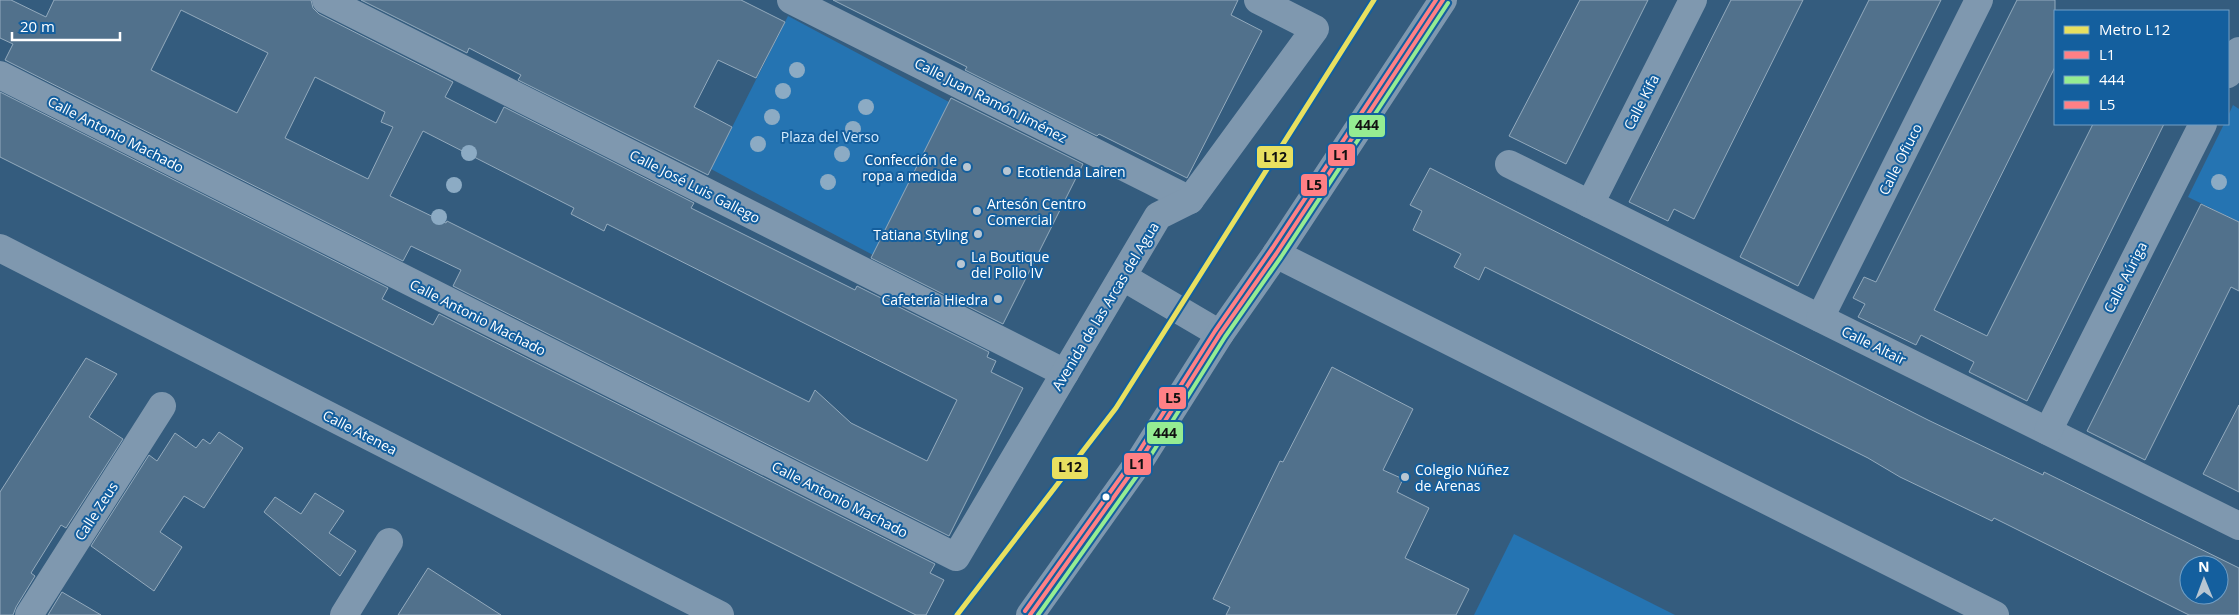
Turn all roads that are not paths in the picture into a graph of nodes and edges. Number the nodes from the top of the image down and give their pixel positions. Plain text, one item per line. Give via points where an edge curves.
1 (326, 0) edge
2 (791, 0) edge
3 (1258, 0) edge
4 (1443, 0) edge
5 (1693, 0) edge
6 (1979, 0) edge
7 (2239, 51) edge
8 (2229, 72) edge
9 (0, 76) edge
10 (2202, 125) edge
11 (1509, 164) dead end
12 (1190, 200) junction
13 (1590, 204) junction
14 (0, 248) edge
15 (1276, 254) junction
16 (1123, 277) junction
17 (1820, 318) junction
18 (1220, 334) junction
19 (1065, 373) junction
20 (162, 406) dead end
21 (2048, 431) junction
22 (2239, 526) edge
23 (389, 542) dead end
24 (956, 557) joint
25 (28, 615) edge
26 (344, 615) edge
27 (720, 615) edge
28 (1030, 615) edge
29 (1995, 615) edge

1 - 19 street, Calle José Luis Gallego
2 - 12 street, Calle Juan Ramón Jiménez
3 - 12 street, Avenida de las Arcas del Agua via 1315,29
4 - 15 street
5 - 13 street, Calle Kifa
6 - 17 street, Calle Ofiuco
7 - 8 street
9 - 24 street, Calle Antonio Machado
10 - 21 street, Calle Aúriga
11 - 13 street, Calle Altair
12 - 16 street, Avenida de las Arcas del Agua via 1158,216
13 - 17 street, Calle Altair
14 - 27 street, Calle Atenea
15 - 18 street
15 - 29 street
16 - 18 street
16 - 19 street, Avenida de las Arcas del Agua
17 - 21 street, Calle Altair
18 - 28 street via 1141,459
19 - 24 street, Avenida de las Arcas del Agua
20 - 25 street, Calle Zeus
21 - 22 street, Calle Altair
23 - 26 street

